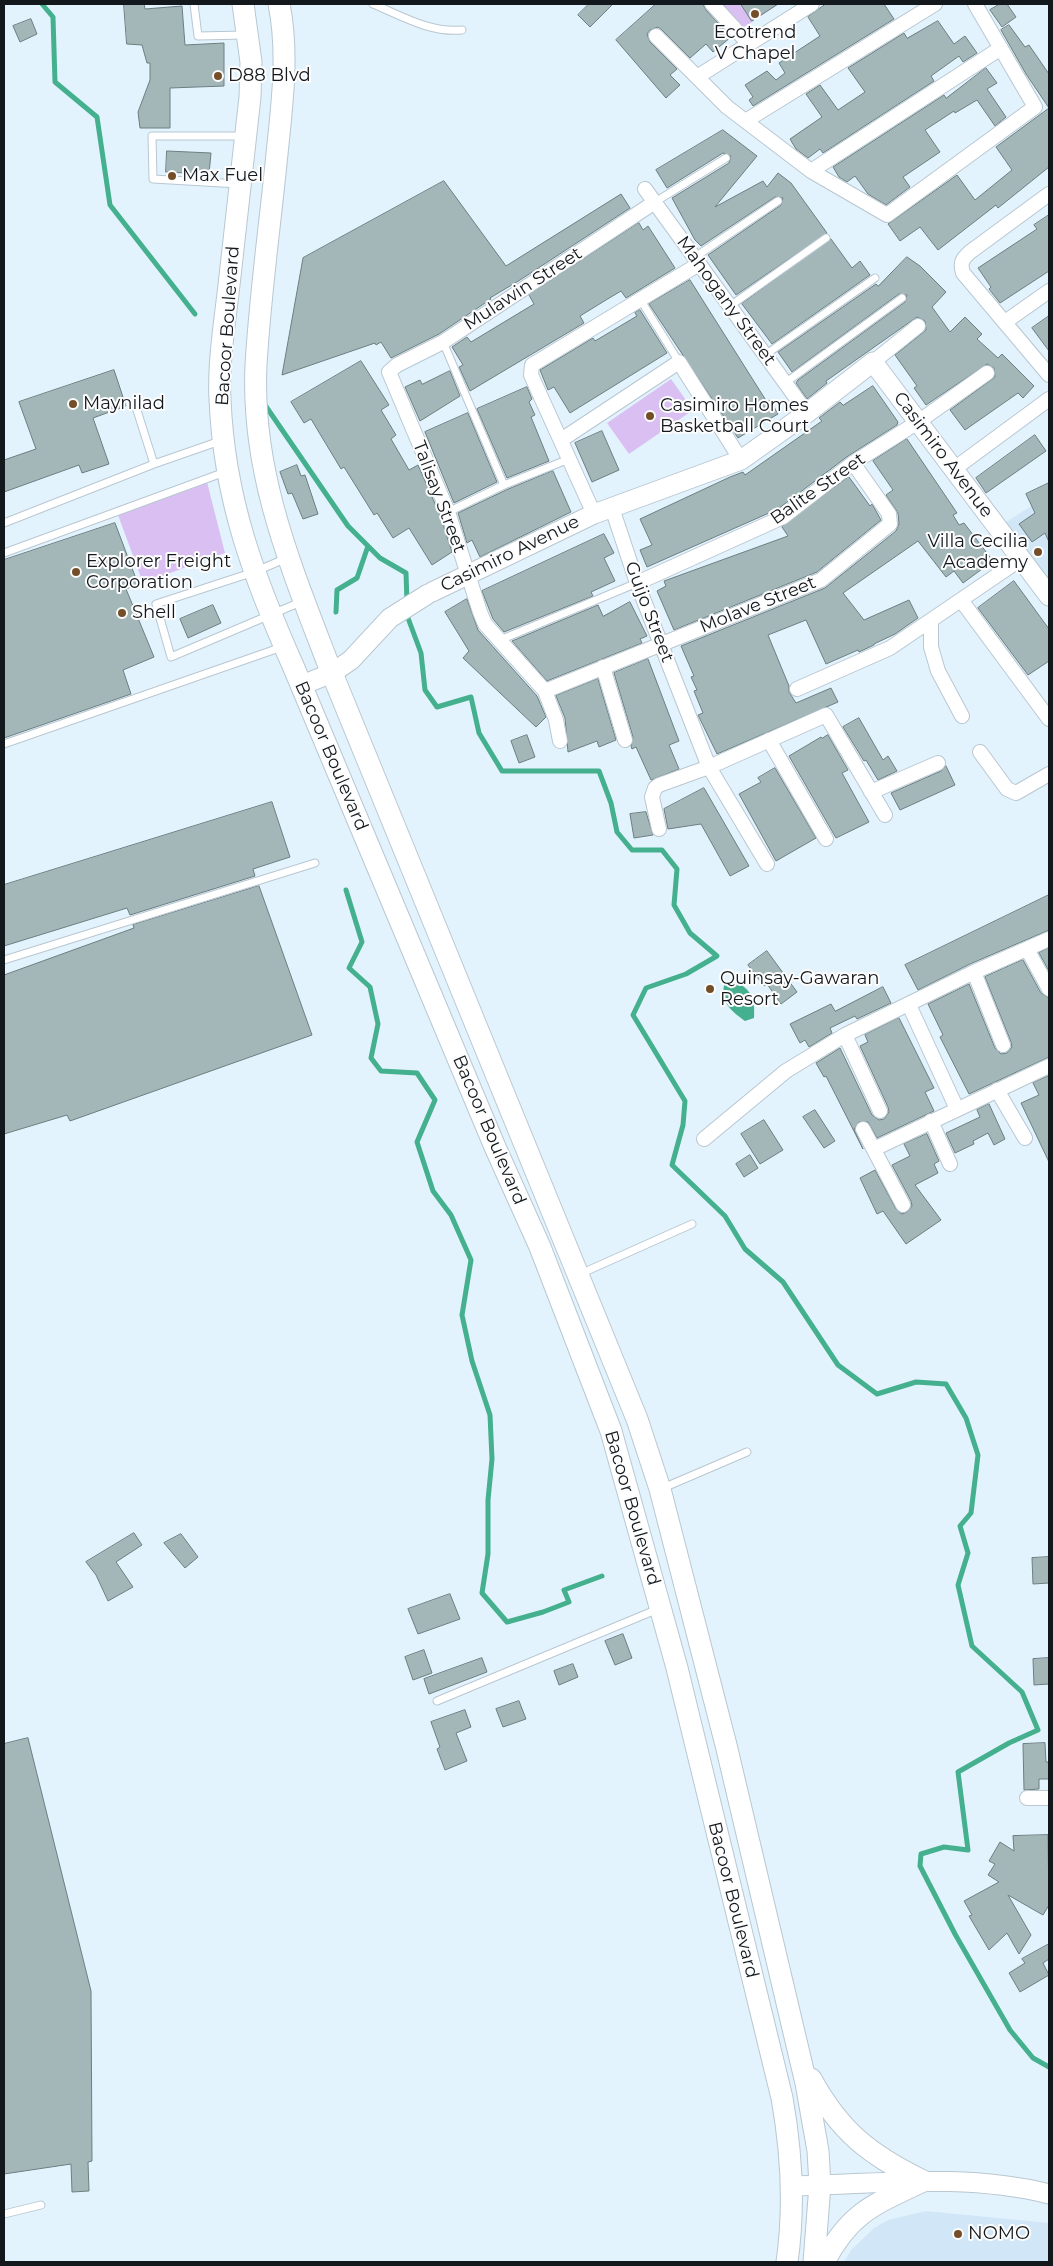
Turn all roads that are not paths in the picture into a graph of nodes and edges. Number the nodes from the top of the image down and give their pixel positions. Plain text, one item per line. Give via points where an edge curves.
1 (194, 4) edge
2 (243, 4) edge
3 (279, 4) edge
4 (373, 4) edge
5 (712, 4) edge
6 (812, 4) edge
7 (935, 4) edge
8 (975, 4) edge
9 (462, 30) dead end
10 (248, 35) junction
11 (656, 36) dead end
12 (749, 44) junction
13 (1001, 48) junction
14 (697, 77) junction
15 (747, 120) junction
16 (246, 136) junction
17 (726, 158) dead end
18 (812, 171) junction
19 (240, 184) junction
20 (645, 189) dead end
21 (1049, 194) edge
22 (778, 201) dead end
23 (655, 202) junction
24 (826, 238) dead end
25 (697, 261) junction
26 (876, 278) dead end
27 (1049, 291) edge
28 (902, 298) dead end
29 (640, 299) junction
30 (730, 306) junction
31 (1005, 322) junction
32 (918, 326) dead end
33 (443, 342) junction
34 (765, 355) junction
35 (678, 362) junction
36 (873, 362) junction
37 (389, 372) joint
38 (987, 374) dead end
39 (1049, 375) edge
40 (785, 383) junction
41 (1049, 399) edge
42 (136, 404) dead end
43 (807, 413) junction
44 (918, 422) junction
45 (223, 440) junction
46 (561, 440) junction
47 (569, 459) junction
48 (741, 460) junction
49 (853, 463) junction
50 (154, 464) junction
51 (954, 469) junction
52 (227, 471) junction
53 (504, 485) junction
54 (612, 508) junction
55 (448, 512) junction
56 (594, 514) junction
57 (4, 523) edge
58 (4, 553) edge
59 (287, 558) junction
60 (1021, 559) junction
61 (254, 572) junction
62 (468, 575) junction
63 (637, 583) junction
64 (1049, 596) edge
65 (961, 600) junction
66 (304, 601) junction
67 (270, 616) junction
68 (931, 621) junction
69 (500, 640) junction
70 (660, 644) junction
71 (285, 646) junction
72 (603, 667) junction
73 (332, 673) junction
74 (302, 684) junction
75 (797, 689) dead end
76 (545, 691) junction
77 (962, 716) dead end
78 (1049, 719) edge
79 (625, 740) dead end
80 (769, 740) junction
81 (560, 741) dead end
82 (4, 744) edge
83 (980, 752) dead end
84 (938, 763) dead end
85 (709, 767) junction
86 (1049, 774) edge
87 (871, 792) junction
88 (885, 815) dead end
89 (659, 829) dead end
90 (826, 839) dead end
91 (315, 863) dead end
92 (767, 864) dead end
93 (1049, 939) edge
94 (1027, 949) junction
95 (4, 960) edge
96 (974, 972) junction
97 (1049, 989) edge
98 (909, 1005) junction
99 (845, 1035) junction
100 (1003, 1045) dead end
101 (1049, 1066) edge
102 (997, 1090) junction
103 (956, 1109) junction
104 (880, 1111) dead end
105 (931, 1121) junction
106 (863, 1129) dead end
107 (1026, 1138) dead end
108 (704, 1139) dead end
109 (874, 1149) junction
110 (950, 1164) dead end
111 (903, 1205) dead end
112 (692, 1224) dead end
113 (578, 1276) junction
114 (747, 1452) dead end
115 (660, 1489) junction
116 (660, 1608) junction
117 (437, 1700) dead end
118 (1027, 1798) dead end
119 (1049, 1798) edge
120 (801, 2060) junction
121 (923, 2181) junction
122 (820, 2185) junction
123 (793, 2186) junction
124 (1049, 2194) edge
125 (41, 2205) dead end
126 (4, 2214) edge
127 (787, 2262) edge
128 (814, 2262) edge
129 (824, 2262) edge

1 - 10 lane via 198,36
2 - 10 main road, Bacoor Boulevard
3 - 59 main road, Bacoor Boulevard via 285,55 283,101 257,357 256,410 259,451
4 - 9 lane via 426,26 448,31
5 - 12 street
6 - 12 street
7 - 15 street
8 - 13 street
10 - 16 main road, Bacoor Boulevard via 251,70
11 - 14 street
12 - 14 street
13 - 18 street
13 - 18 street via 1035,107 887,215
14 - 15 street via 727,107
15 - 18 street
16 - 19 main road, Bacoor Boulevard
16 - 19 lane via 152,136 153,179
17 - 23 lane
19 - 45 main road, Bacoor Boulevard via 220,397
20 - 23 street, Mahogany Street
21 - 31 street via 963,258 963,273
22 - 25 lane
23 - 25 street, Mahogany Street
23 - 33 street, Mulawin Street
24 - 30 lane
25 - 29 street
25 - 30 street, Mahogany Street
26 - 34 lane
27 - 31 street
28 - 40 lane
29 - 35 lane
29 - 46 street via 532,365 531,375
30 - 34 street, Mahogany Street
31 - 39 street
32 - 36 street, Casimiro Avenue
33 - 37 street, Mulawin Street
33 - 53 lane
34 - 40 street, Mahogany Street
35 - 46 street
35 - 48 street
36 - 43 street, Casimiro Avenue
36 - 44 street, Casimiro Avenue
37 - 55 street, Talisay Street
38 - 44 street, Balite Street
40 - 43 street, Mahogany Street
41 - 51 street
42 - 50 lane
43 - 48 street, Casimiro Avenue
44 - 49 street, Balite Street
44 - 51 street, Casimiro Avenue
45 - 50 lane
45 - 52 main road, Bacoor Boulevard
46 - 47 street
47 - 53 lane
47 - 56 street
48 - 54 street, Casimiro Avenue
49 - 63 street, Balite Street via 783,517
49 - 70 street, Molave Street via 889,514 891,519 887,528 821,580
50 - 57 lane
51 - 60 street, Casimiro Avenue
52 - 58 lane
52 - 61 main road, Bacoor Boulevard via 237,520
53 - 55 lane
54 - 56 street, Casimiro Avenue
54 - 63 street, Guijo Street
55 - 62 street, Talisay Street
56 - 62 street, Casimiro Avenue
59 - 61 lane
59 - 66 main road, Bacoor Boulevard
60 - 64 street, Casimiro Avenue
60 - 65 street
61 - 67 main road, Bacoor Boulevard
61 - 67 lane via 156,604 171,656
62 - 69 street, Talisay Street via 480,612
62 - 73 street, Casimiro Avenue via 430,593 390,618 351,660
63 - 69 lane
63 - 70 street, Guijo Street
65 - 68 street
65 - 78 street
66 - 67 lane
66 - 73 main road, Bacoor Boulevard
67 - 71 main road, Bacoor Boulevard
68 - 75 street via 890,648
68 - 77 street via 931,647 938,671
69 - 76 street, Talisay Street
70 - 72 street, Molave Street
70 - 85 street, Guijo Street
71 - 74 main road, Bacoor Boulevard
71 - 82 lane
72 - 76 street, Molave Street
72 - 79 street
73 - 74 street, Casimiro Avenue
73 - 113 main road, Bacoor Boulevard
74 - 116 main road, Bacoor Boulevard via 582,1353 611,1431
76 - 81 street
80 - 85 street
80 - 87 street via 826,715
80 - 90 street
83 - 86 street via 1007,789 1016,793
84 - 87 street
85 - 89 street via 654,788 652,797
85 - 92 street, Guijo Street
87 - 88 street
91 - 95 lane
93 - 94 street
94 - 96 street
94 - 97 street
96 - 98 street
96 - 100 street
98 - 99 street
98 - 103 street
99 - 104 street
99 - 108 street via 786,1070
101 - 102 street
102 - 103 street
102 - 107 street
103 - 105 street
105 - 109 street
105 - 110 street
106 - 109 street
109 - 111 street
112 - 113 lane
113 - 115 main road, Bacoor Boulevard via 637,1419
114 - 115 lane
115 - 120 main road, Bacoor Boulevard via 726,1745
116 - 117 lane
116 - 123 main road, Bacoor Boulevard via 782,2098
118 - 119 street
120 - 121 main road via 822,2099 855,2139 889,2165
120 - 122 main road, Bacoor Boulevard via 815,2127
121 - 122 street
121 - 124 street via 1012,2186
121 - 129 main road via 871,2205 848,2226
122 - 123 street
122 - 128 main road, Bacoor Boulevard
123 - 127 main road, Bacoor Boulevard
125 - 126 lane

